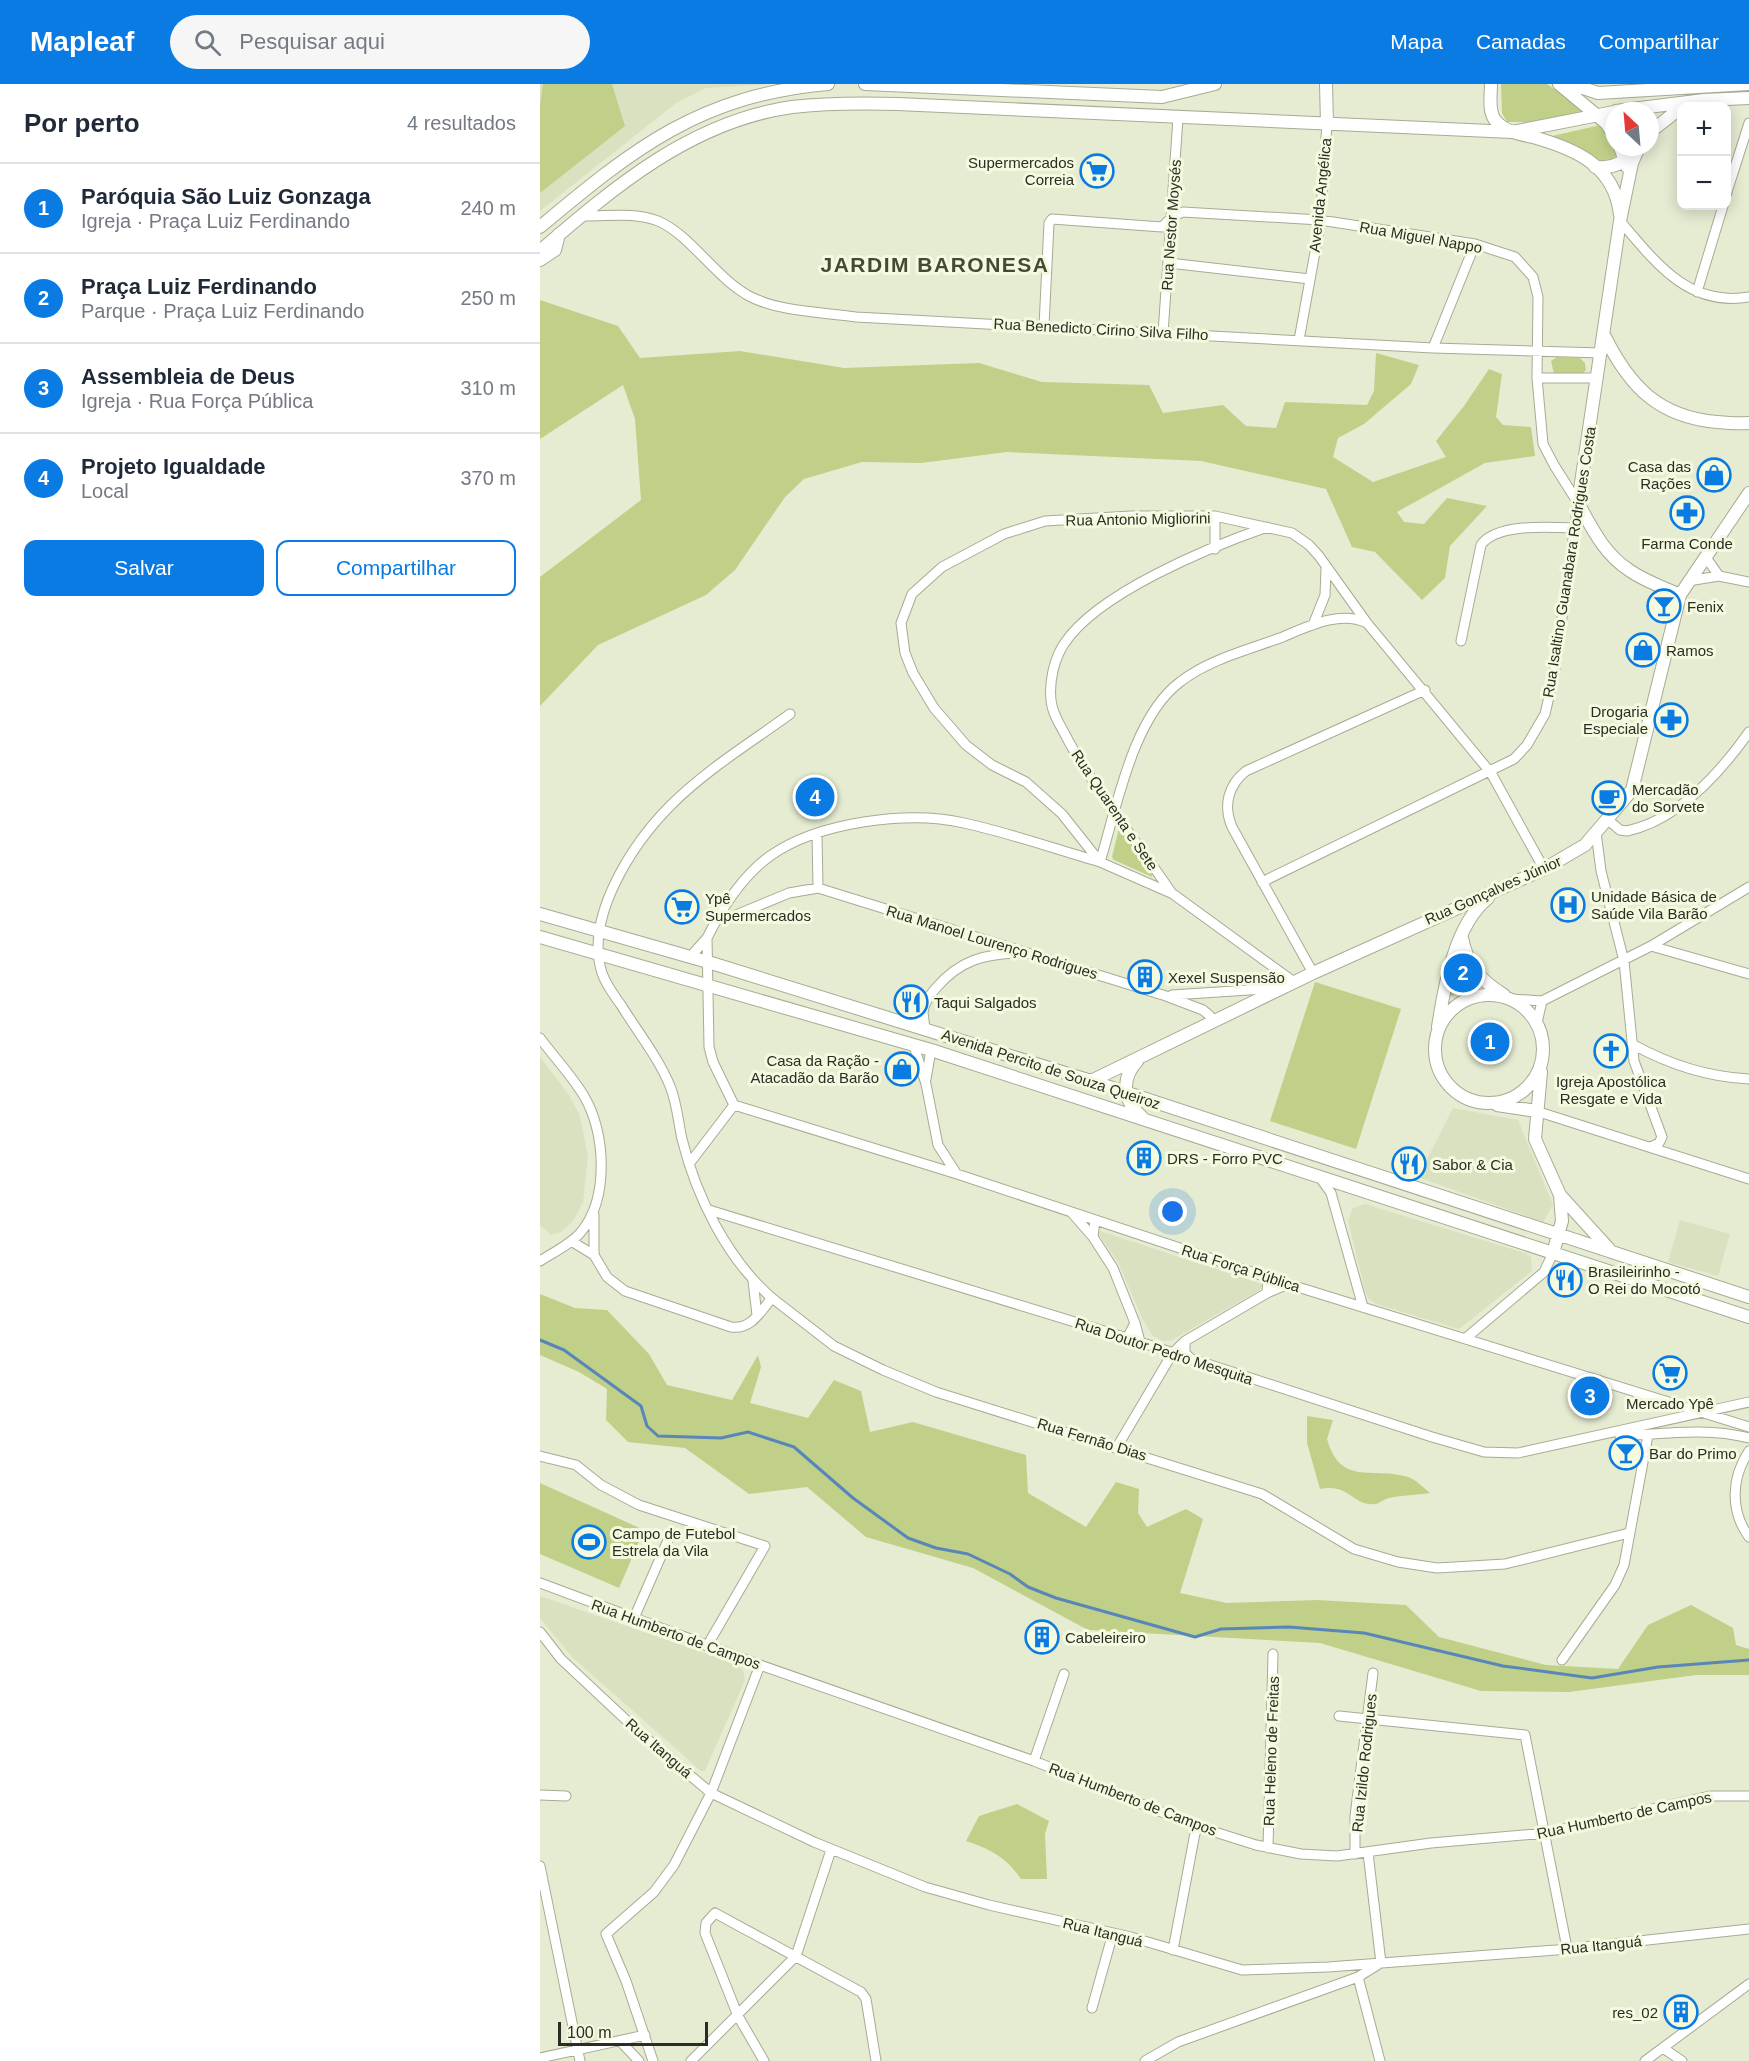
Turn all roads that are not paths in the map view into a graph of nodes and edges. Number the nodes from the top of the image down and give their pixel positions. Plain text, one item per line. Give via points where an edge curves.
1 (828, 84) edge
2 (865, 84) edge
3 (1215, 84) edge
4 (1326, 84) edge
5 (1491, 84) edge
6 (1559, 84) edge
7 (1571, 84) edge
8 (1749, 84) edge
9 (1749, 98) edge
10 (1704, 100) junction
11 (1698, 102) edge
12 (1659, 106) edge
13 (1677, 111) edge
14 (1605, 114) edge
15 (1598, 116) junction
16 (1178, 118) junction
17 (1749, 123) edge
18 (1326, 124) junction
19 (1605, 124) edge
20 (1659, 125) edge
21 (1512, 132) junction
22 (1624, 156) edge
23 (1629, 156) edge
24 (1635, 156) edge
25 (1626, 159) junction
26 (1595, 167) junction
27 (1731, 179) edge
28 (1630, 180) junction
29 (599, 200) junction
30 (1722, 210) edge
31 (580, 216) junction
32 (603, 217) junction
33 (1172, 217) junction
34 (1320, 220) junction
35 (1620, 221) junction
36 (540, 226) edge
37 (559, 234) junction
38 (1475, 244) junction
39 (540, 251) edge
40 (540, 260) edge
41 (1168, 263) junction
42 (1310, 279) junction
43 (1696, 292) junction
44 (1749, 297) edge
45 (1044, 326) junction
46 (1163, 333) junction
47 (1605, 337) junction
48 (1299, 340) junction
49 (1433, 348) junction
50 (1538, 353) junction
51 (1601, 358) junction
52 (1624, 369) junction
53 (1537, 378) junction
54 (1598, 378) junction
55 (1749, 423) edge
56 (1749, 493) edge
57 (1578, 503) junction
58 (1215, 516) junction
59 (1269, 526) junction
60 (1574, 528) junction
61 (1215, 549) junction
62 (1705, 556) junction
63 (1326, 568) junction
64 (1719, 576) junction
65 (1688, 581) junction
66 (1749, 582) edge
67 (1680, 595) junction
68 (1367, 622) junction
69 (1313, 625) junction
70 (1461, 641) dead end
71 (1425, 690) junction
72 (790, 714) dead end
73 (1749, 732) edge
74 (1491, 773) junction
75 (1116, 813) junction
76 (1608, 820) junction
77 (1596, 832) junction
78 (817, 833) junction
79 (1100, 862) junction
80 (1544, 870) junction
81 (1262, 882) junction
82 (1749, 887) edge
83 (818, 888) junction
84 (1499, 890) junction
85 (1173, 894) junction
86 (724, 909) junction
87 (540, 914) edge
88 (735, 915) junction
89 (601, 917) junction
90 (714, 924) junction
91 (584, 927) junction
92 (599, 931) junction
93 (540, 937) edge
94 (707, 938) junction
95 (1462, 938) junction
96 (990, 941) junction
97 (1651, 946) junction
98 (1029, 953) junction
99 (599, 954) junction
100 (690, 957) junction
101 (990, 957) junction
102 (1624, 961) junction
103 (708, 962) junction
104 (1313, 973) junction
105 (1749, 974) edge
106 (1289, 985) junction
107 (708, 986) junction
108 (1166, 996) junction
109 (1510, 999) junction
110 (1542, 1001) junction
111 (923, 1012) junction
112 (1210, 1023) junction
113 (1537, 1023) junction
114 (909, 1024) junction
115 (925, 1029) junction
116 (540, 1038) edge
117 (1436, 1041) junction
118 (1632, 1044) junction
119 (914, 1046) junction
120 (931, 1050) junction
121 (1543, 1056) junction
122 (1018, 1058) junction
123 (1140, 1059) junction
124 (1749, 1079) edge
125 (1090, 1081) junction
126 (926, 1084) junction
127 (1126, 1093) junction
128 (1478, 1102) junction
129 (734, 1105) junction
130 (1536, 1111) junction
131 (1143, 1118) junction
132 (938, 1145) junction
133 (1652, 1147) junction
134 (689, 1164) junction
135 (928, 1165) junction
136 (957, 1174) junction
137 (1321, 1179) junction
138 (1749, 1179) edge
139 (1560, 1195) junction
140 (710, 1210) junction
141 (594, 1212) junction
142 (1072, 1213) junction
143 (734, 1218) junction
144 (1095, 1220) junction
145 (721, 1231) junction
146 (1559, 1233) junction
147 (1093, 1238) junction
148 (572, 1241) junction
149 (1553, 1253) junction
150 (1613, 1253) junction
151 (594, 1255) junction
152 (540, 1261) edge
153 (1268, 1278) junction
154 (753, 1281) junction
155 (1288, 1284) junction
156 (1267, 1293) junction
157 (1749, 1297) edge
158 (772, 1298) junction
159 (1363, 1307) junction
160 (757, 1315) junction
161 (1749, 1317) edge
162 (1135, 1323) junction
163 (1127, 1338) junction
164 (1466, 1338) junction
165 (1185, 1341) junction
166 (1140, 1342) junction
167 (1172, 1354) junction
168 (1192, 1360) junction
169 (1749, 1402) edge
170 (1700, 1412) junction
171 (1749, 1427) edge
172 (1649, 1429) junction
173 (1749, 1438) edge
174 (1117, 1447) junction
175 (1749, 1451) edge
176 (540, 1456) edge
177 (1629, 1533) junction
178 (1749, 1537) edge
179 (669, 1538) dead end
180 (540, 1583) edge
181 (634, 1618) junction
182 (540, 1632) edge
183 (707, 1646) junction
184 (1274, 1654) dead end
185 (1562, 1660) dead end
186 (760, 1665) junction
187 (1373, 1672) dead end
188 (1064, 1674) dead end
189 (1339, 1716) dead end
190 (1369, 1720) junction
191 (1034, 1761) junction
192 (711, 1793) junction
193 (540, 1795) edge
194 (566, 1796) dead end
195 (1749, 1796) edge
196 (1199, 1827) junction
197 (1546, 1833) junction
198 (1268, 1848) junction
199 (831, 1850) junction
200 (1368, 1853) junction
201 (1355, 1854) junction
202 (540, 1866) edge
203 (1749, 1929) edge
204 (1113, 1933) junction
205 (1567, 1948) junction
206 (1173, 1950) junction
207 (796, 1956) junction
208 (1381, 1963) junction
209 (1338, 1966) junction
210 (1358, 1977) junction
211 (1338, 1984) junction
212 (1749, 1984) edge
213 (1092, 2008) dead end
214 (738, 2016) junction
215 (645, 2035) junction
216 (620, 2042) junction
217 (1663, 2048) junction
218 (579, 2056) edge
219 (540, 2058) edge
220 (639, 2061) edge
221 (653, 2061) edge
222 (691, 2061) edge
223 (764, 2061) edge
224 (876, 2061) edge
225 (1145, 2061) edge
226 (1380, 2061) edge
227 (1645, 2061) edge
228 (1682, 2061) edge

1 - 36 main road via 747,98 683,123 631,154
2 - 3 main road via 1162,97
4 - 18 main road, Avenida Angélica
5 - 21 main road via 1493,116
6 - 15 main road
7 - 8 main road via 1598,93
9 - 10 main road
10 - 11 main road
10 - 12 main road
13 - 20 main road
14 - 15 main road
15 - 19 main road
15 - 21 main road
16 - 18 main road
16 - 29 main road via 843,102 790,108 718,128 674,148
16 - 33 street, Rua Nestor Moysés
17 - 27 street
18 - 21 main road
18 - 34 street, Avenida Angélica
21 - 26 main road, Rua Isaltino Guanabara Rodrigues Costa via 1568,149
22 - 25 main road, Rua Isaltino Guanabara Rodrigues Costa
23 - 25 main road
24 - 28 main road, Rua Isaltino Guanabara Rodrigues Costa
25 - 26 main road via 1606,168
25 - 28 main road, Rua Isaltino Guanabara Rodrigues Costa
26 - 35 main road, Rua Isaltino Guanabara Rodrigues Costa via 1614,186
28 - 35 main road, Rua Isaltino Guanabara Rodrigues Costa
29 - 31 main road
29 - 32 street
30 - 43 street
31 - 32 street
31 - 37 main road
32 - 45 street, Rua Benedicto Cirino Silva Filho via 630,214 658,221 729,283 752,298 780,305 856,317
33 - 34 street, Rua Miguel Nappo via 1183,212
33 - 41 street, Rua Nestor Moysés
33 - 45 street, Rua Miguel Nappo via 1162,227 1052,219
34 - 38 street, Rua Miguel Nappo
34 - 42 street, Avenida Angélica
35 - 43 street via 1672,278
35 - 47 main road, Rua Isaltino Guanabara Rodrigues Costa
37 - 39 main road
37 - 40 main road via 555,250
38 - 49 street
38 - 50 street, Rua Miguel Nappo via 1515,257 1533,277 1538,297
41 - 42 street
41 - 46 street, Rua Nestor Moysés
42 - 48 street, Avenida Angélica
43 - 44 street via 1716,299
45 - 46 street, Rua Benedicto Cirino Silva Filho
46 - 48 street, Rua Benedicto Cirino Silva Filho
47 - 51 main road, Rua Isaltino Guanabara Rodrigues Costa
47 - 52 main road
48 - 49 street, Rua Benedicto Cirino Silva Filho
49 - 50 street, Rua Benedicto Cirino Silva Filho
50 - 51 street, Rua Benedicto Cirino Silva Filho
50 - 53 street, Rua Miguel Nappo
51 - 52 main road
51 - 54 main road, Rua Isaltino Guanabara Rodrigues Costa
52 - 55 main road via 1670,412 1697,420
53 - 54 street
53 - 57 street, Rua Miguel Nappo via 1543,444
54 - 57 main road, Rua Isaltino Guanabara Rodrigues Costa
56 - 62 main road, Rua Gonçalves Júnior
57 - 60 street, Rua Isaltino Guanabara Rodrigues Costa
57 - 67 main road, Rua Miguel Nappo via 1612,557 1629,571
58 - 59 street, Rua Antonio Migliorini
58 - 61 street
58 - 79 street, Rua Antonio Migliorini via 1045,521 1004,534 942,567 906,602 900,633 913,673 934,708 966,745 992,765 1026,782 1062,814
59 - 61 street, Rua Quarenta e Sete
59 - 63 street, Rua Antonio Migliorini via 1292,533 1309,545
60 - 70 street via 1526,527 1485,539
60 - 74 street, Rua Isaltino Guanabara Rodrigues Costa via 1545,714 1527,745 1514,759
61 - 75 street, Rua Quarenta e Sete via 1160,572 1119,595 1064,643 1053,668 1051,701 1059,722
62 - 64 street
62 - 65 main road, Rua Gonçalves Júnior
63 - 68 street, Rua Antonio Migliorini
63 - 69 street via 1325,596
64 - 65 street
64 - 66 street
65 - 67 main road, Rua Gonçalves Júnior
67 - 76 main road, Rua Gonçalves Júnior via 1632,790
68 - 69 street via 1348,618
68 - 71 street, Rua Antonio Migliorini
69 - 75 street via 1209,665 1164,696 1139,737
71 - 74 street, Rua Antonio Migliorini
71 - 81 street via 1253,768 1236,780 1227,801 1229,820
72 - 89 street, Rua Fernão Dias via 672,804 624,867
73 - 76 street via 1716,774 1666,814 1627,831
74 - 80 street, Rua Antonio Migliorini
74 - 81 street, Rua Isaltino Guanabara Rodrigues Costa
75 - 79 street
75 - 85 street, Rua Quarenta e Sete
76 - 77 main road, Rua Gonçalves Júnior
77 - 80 main road, Rua Gonçalves Júnior
77 - 102 street via 1601,871
78 - 79 street via 893,820 962,822
78 - 83 street
78 - 86 street via 769,856
79 - 85 street
80 - 84 main road, Rua Gonçalves Júnior
81 - 104 street
82 - 97 street
83 - 88 street, Rua Manoel Lourenço Rodrigues via 789,893
83 - 96 street, Rua Manoel Lourenço Rodrigues
84 - 95 main road via 1477,909
84 - 104 main road, Rua Gonçalves Júnior
85 - 106 street
86 - 88 street
86 - 90 street
87 - 91 main road, Avenida Percito de Souza Queiroz
88 - 90 street, Rua Manoel Lourenço Rodrigues
89 - 91 street
89 - 92 street, Rua Fernão Dias
90 - 94 street
91 - 92 main road, Avenida Percito de Souza Queiroz
92 - 99 street, Rua Fernão Dias
92 - 100 main road, Avenida Percito de Souza Queiroz
93 - 99 main road, Avenida Percito de Souza Queiroz
94 - 100 street
94 - 103 street
95 - 109 main road via 1470,966 1477,975
95 - 117 main road via 1444,991
96 - 98 street, Rua Manoel Lourenço Rodrigues
96 - 101 street via 994,947
97 - 102 street
97 - 105 street
98 - 101 street
98 - 108 street, Rua Manoel Lourenço Rodrigues
99 - 107 main road, Avenida Percito de Souza Queiroz
99 - 134 street, Rua Fernão Dias via 608,984 670,1086
100 - 103 main road, Avenida Percito de Souza Queiroz
101 - 111 street via 954,969 927,998
102 - 110 street
102 - 118 street
103 - 107 street
103 - 114 main road, Avenida Percito de Souza Queiroz
104 - 106 main road, Rua Gonçalves Júnior
106 - 108 street, Rua Manoel Lourenço Rodrigues
106 - 112 main road, Rua Gonçalves Júnior
107 - 119 main road, Avenida Percito de Souza Queiroz
107 - 129 street via 709,1047
108 - 112 street, Rua Manoel Lourenço Rodrigues via 1203,1010 1210,1016
109 - 110 street
109 - 113 main road via 1526,1009
109 - 117 main road via 1478,996 1458,1005 1444,1021
110 - 113 street
111 - 114 street
111 - 115 street
112 - 123 main road, Rua Gonçalves Júnior
113 - 121 main road via 1543,1039
114 - 115 main road, Avenida Percito de Souza Queiroz
115 - 122 main road, Avenida Percito de Souza Queiroz
116 - 141 street via 592,1114 600,1160
117 - 128 main road via 1437,1061 1445,1080 1460,1094
118 - 124 street via 1693,1070
118 - 133 street via 1634,1061 1662,1137
119 - 120 main road, Avenida Percito de Souza Queiroz
119 - 126 street
120 - 122 main road via 953,1044 1004,1059
120 - 126 street
120 - 131 main road, Avenida Percito de Souza Queiroz
121 - 128 main road via 1533,1080 1518,1095 1499,1102
121 - 130 main road
122 - 125 main road, Avenida Percito de Souza Queiroz
123 - 125 main road, Rua Gonçalves Júnior
123 - 127 main road via 1128,1075
125 - 127 main road, Avenida Percito de Souza Queiroz
126 - 132 street
127 - 131 main road via 1128,1102
127 - 146 main road, Avenida Percito de Souza Queiroz
128 - 130 main road
129 - 134 street
129 - 135 street, Rua Força Pública
130 - 133 street
130 - 139 main road via 1536,1146
131 - 137 main road, Avenida Percito de Souza Queiroz
132 - 135 street
132 - 136 street
133 - 138 street
134 - 140 street, Rua Fernão Dias
135 - 136 street, Rua Força Pública
136 - 142 street, Rua Força Pública
137 - 149 main road, Avenida Percito de Souza Queiroz
137 - 159 street via 1331,1193
139 - 146 main road
139 - 150 main road
140 - 143 street, Rua Doutor Pedro Mesquita
140 - 145 street, Rua Fernão Dias
141 - 148 street
141 - 151 street
142 - 144 street, Rua Força Pública
142 - 147 street
143 - 145 street via 724,1222
143 - 163 street, Rua Doutor Pedro Mesquita
144 - 147 street
144 - 153 street, Rua Força Pública
145 - 154 street, Rua Fernão Dias
146 - 149 main road
146 - 150 main road, Avenida Percito de Souza Queiroz
147 - 162 street via 1113,1268
148 - 151 street
148 - 152 street
149 - 161 main road, Avenida Percito de Souza Queiroz
149 - 164 street via 1544,1272
150 - 157 main road, Avenida Percito de Souza Queiroz
151 - 160 street via 607,1277 625,1291 731,1327 744,1327
153 - 155 street, Rua Força Pública
153 - 156 street
154 - 158 street, Rua Fernão Dias
154 - 160 street
155 - 156 street
155 - 159 street, Rua Força Pública
156 - 165 street
158 - 160 street
158 - 174 street, Rua Fernão Dias via 834,1346 883,1370 936,1392
159 - 164 street, Rua Força Pública
162 - 163 street
162 - 166 street
163 - 166 street, Rua Doutor Pedro Mesquita
164 - 170 street, Rua Força Pública
165 - 167 street
165 - 168 street via 1185,1353
166 - 167 street, Rua Doutor Pedro Mesquita
167 - 168 street, Rua Doutor Pedro Mesquita
167 - 174 street
168 - 172 street, Rua Doutor Pedro Mesquita via 1484,1452 1518,1453
169 - 170 street
170 - 171 street, Rua Força Pública
170 - 172 street
172 - 173 street
172 - 177 street
174 - 177 street, Rua Fernão Dias via 1262,1494 1354,1549 1398,1562 1437,1568 1505,1564
175 - 178 street via 1737,1472 1734,1497 1740,1525
176 - 183 street via 576,1465 601,1485 639,1504 765,1546
177 - 185 street via 1624,1565 1615,1585
179 - 181 street
180 - 181 street, Rua Humberto de Campos
181 - 183 street, Rua Humberto de Campos
182 - 192 street, Rua Itanguá via 569,1666 640,1733
183 - 186 street, Rua Humberto de Campos
184 - 198 street, Rua Heleno de Freitas
186 - 191 street, Rua Humberto de Campos
186 - 192 street
187 - 190 street, Rua Izildo Rodrigues
188 - 191 street
189 - 190 street
190 - 197 street via 1525,1735
190 - 201 street, Rua Izildo Rodrigues via 1355,1816
191 - 196 street, Rua Humberto de Campos
192 - 199 street, Rua Itanguá
192 - 215 street via 674,1865 654,1892 606,1934
193 - 194 street
195 - 197 street, Rua Humberto de Campos via 1710,1796
196 - 198 street, Rua Humberto de Campos
196 - 206 street
197 - 200 street, Rua Humberto de Campos
197 - 205 street
198 - 201 street, Rua Humberto de Campos via 1301,1854
199 - 204 street, Rua Itanguá via 926,1887
199 - 207 street
200 - 201 street, Rua Humberto de Campos
200 - 208 street
202 - 218 street
203 - 205 street, Rua Itanguá
204 - 206 street, Rua Itanguá
204 - 213 street
205 - 208 street, Rua Itanguá
206 - 209 street, Rua Itanguá via 1242,1970
207 - 214 street
207 - 214 street via 715,1913 706,1923 705,1934
207 - 224 street via 864,1995
208 - 209 street, Rua Itanguá
208 - 210 street
209 - 211 street via 1345,1975
210 - 211 street
210 - 226 street
211 - 225 street via 1178,2042
212 - 217 street
214 - 222 street
214 - 223 street
215 - 216 street
215 - 221 street
216 - 218 street
216 - 220 street
217 - 227 street
217 - 228 street
218 - 219 street

